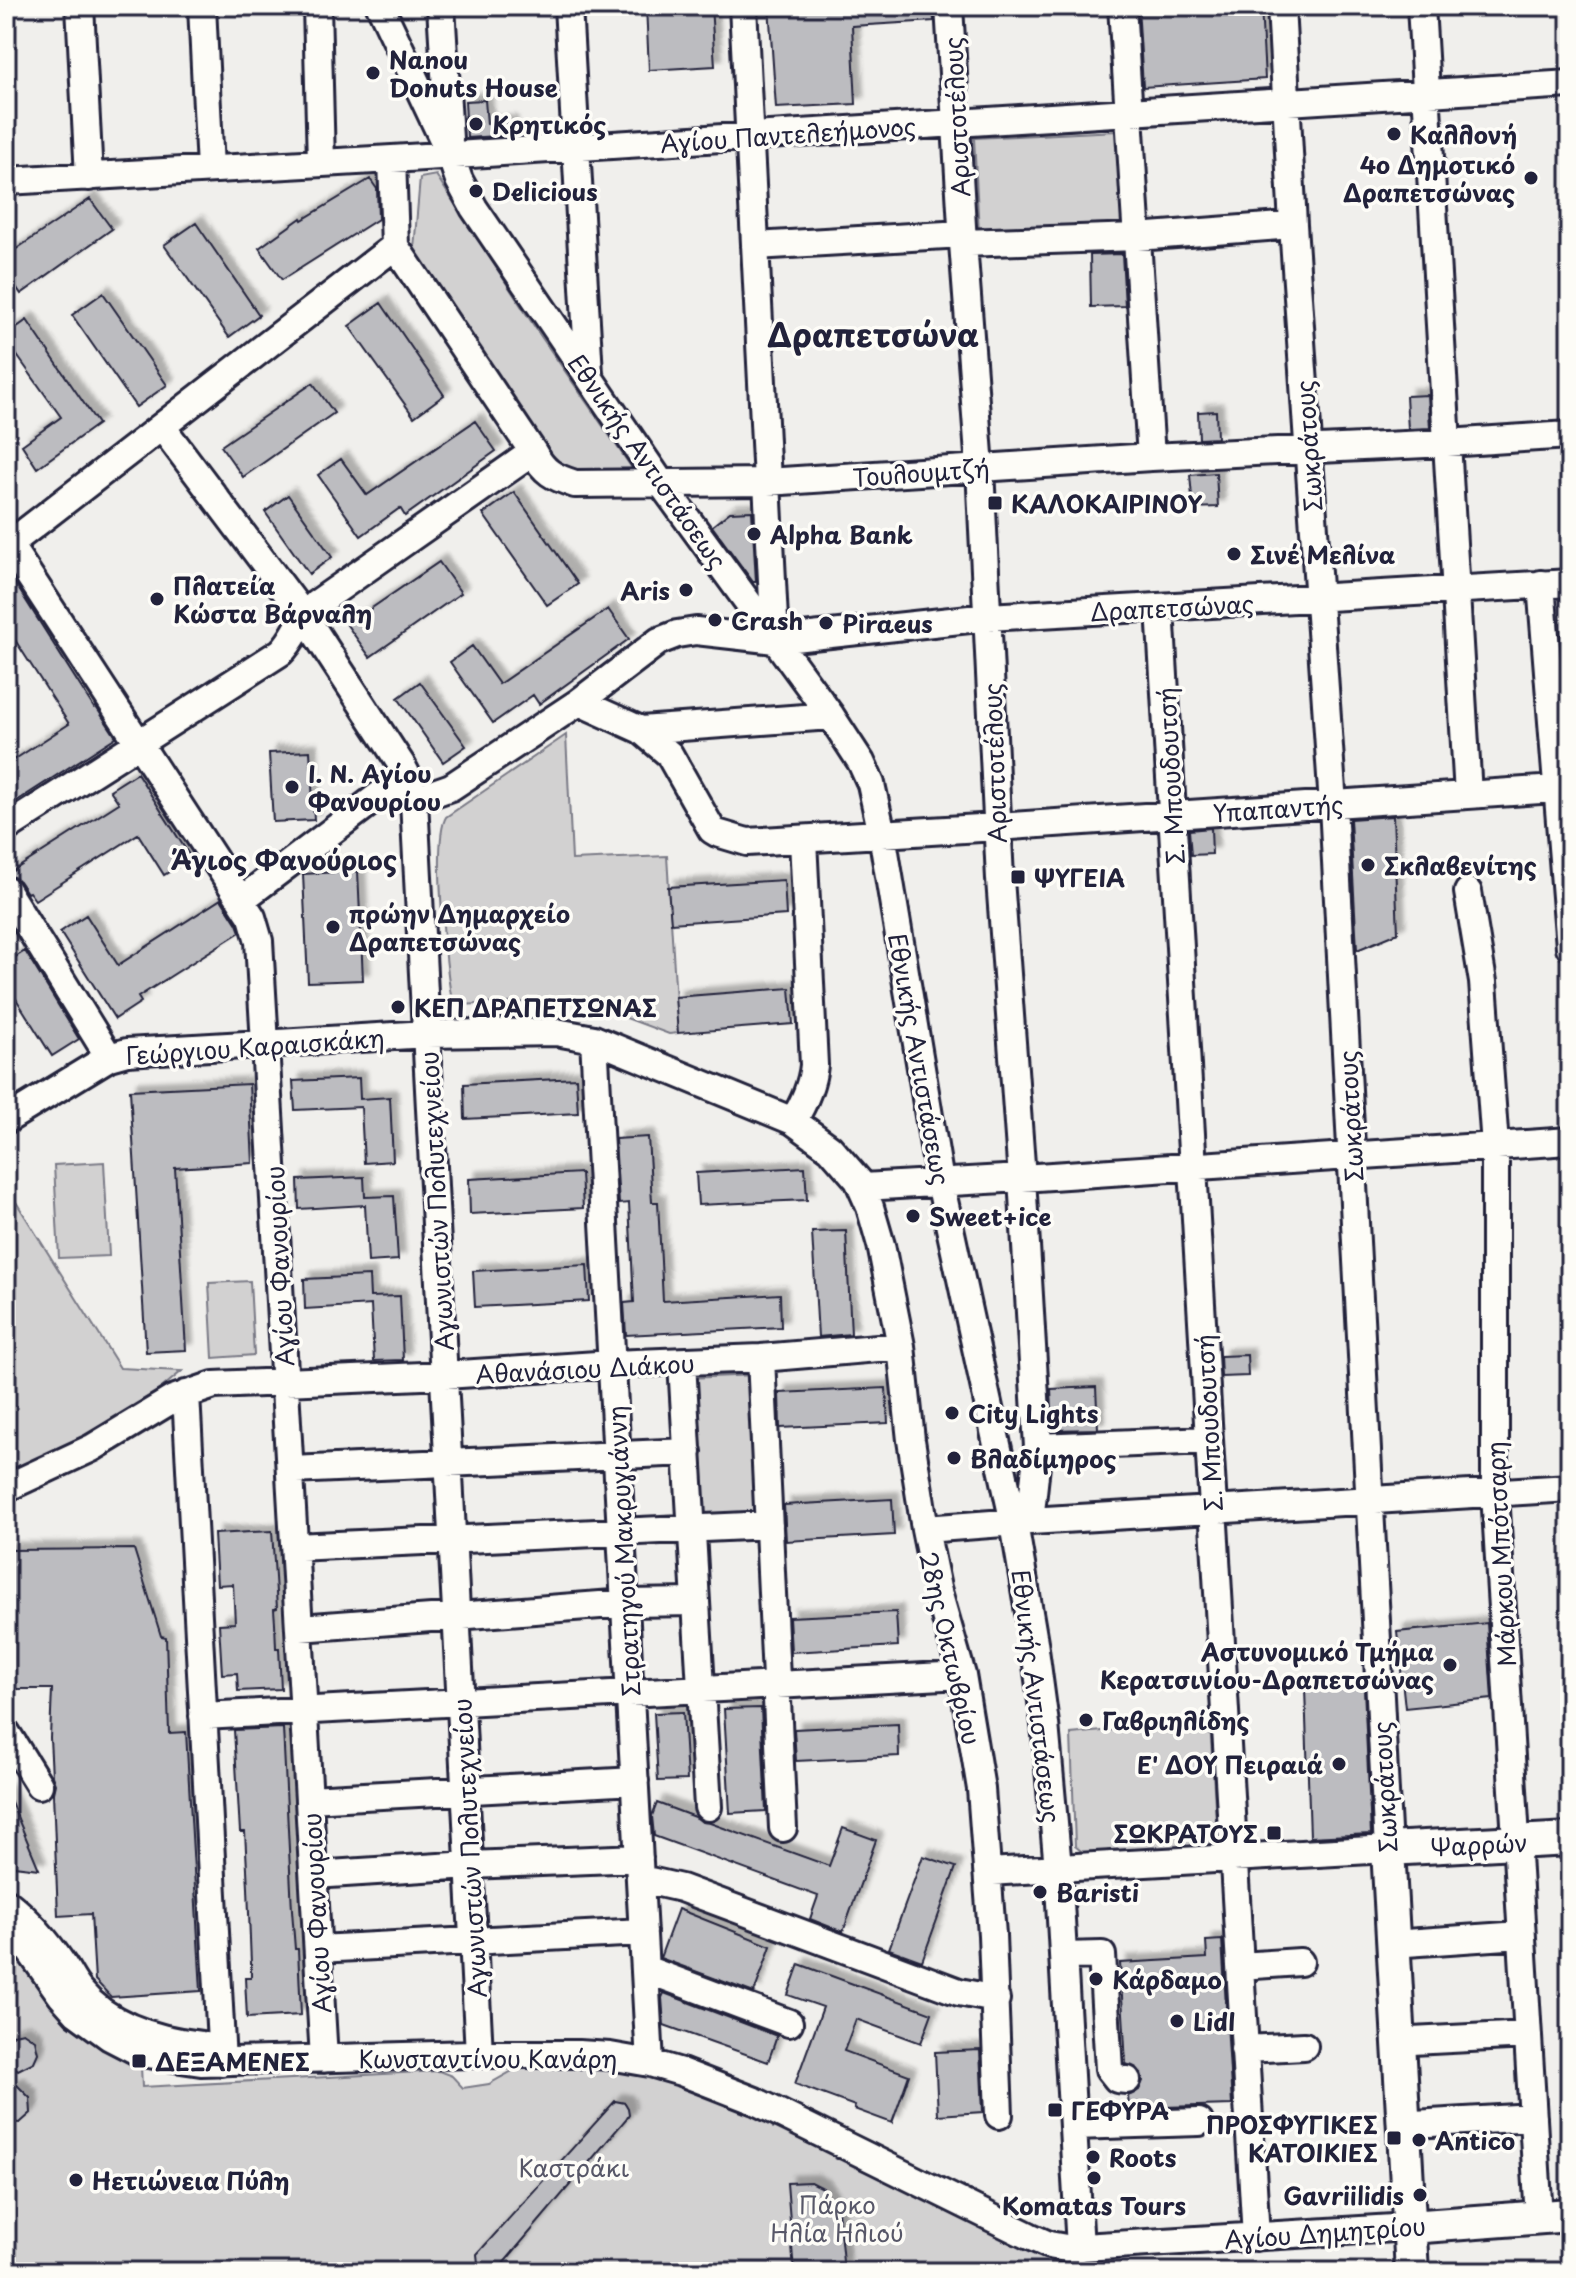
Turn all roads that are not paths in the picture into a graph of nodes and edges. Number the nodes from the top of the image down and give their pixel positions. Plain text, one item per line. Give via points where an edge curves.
1 (80, 6) edge
2 (202, 6) edge
3 (317, 6) edge
4 (380, 6) edge
5 (441, 6) edge
6 (568, 6) edge
7 (743, 6) edge
8 (949, 6) edge
9 (1122, 6) edge
10 (1281, 6) edge
11 (1421, 6) edge
12 (1570, 84) edge
13 (1427, 94) junction
14 (1287, 102) junction
15 (1129, 113) junction
16 (956, 123) junction
17 (750, 136) junction
18 (576, 147) junction
19 (450, 154) junction
20 (392, 159) junction
21 (321, 163) junction
22 (210, 169) junction
23 (89, 177) junction
24 (6, 181) edge
25 (1293, 225) junction
26 (1137, 237) junction
27 (963, 239) junction
28 (395, 246) junction
29 (755, 246) junction
30 (589, 376) junction
31 (162, 427) junction
32 (1570, 435) edge
33 (1447, 443) junction
34 (1309, 450) junction
35 (533, 452) junction
36 (1151, 457) junction
37 (980, 468) junction
38 (767, 482) junction
39 (661, 483) junction
40 (7, 546) edge
41 (1570, 583) edge
42 (1541, 584) junction
43 (1456, 588) junction
44 (1318, 599) junction
45 (1160, 608) junction
46 (305, 617) junction
47 (988, 617) junction
48 (775, 640) junction
49 (579, 702) junction
50 (831, 716) junction
51 (641, 730) junction
52 (139, 744) junction
53 (410, 788) junction
54 (1563, 788) edge
55 (1468, 795) junction
56 (1333, 805) junction
57 (1172, 815) junction
58 (997, 827) junction
59 (6, 828) edge
60 (882, 834) junction
61 (803, 840) junction
62 (6, 890) edge
63 (1468, 892) dead end
64 (241, 900) junction
65 (1570, 947) edge
66 (427, 1034) junction
67 (594, 1039) junction
68 (266, 1044) junction
69 (109, 1057) junction
70 (6, 1120) edge
71 (793, 1121) junction
72 (1570, 1141) edge
73 (1495, 1146) junction
74 (1352, 1156) junction
75 (1192, 1167) junction
76 (1022, 1178) junction
77 (940, 1182) junction
78 (863, 1187) junction
79 (901, 1346) junction
80 (761, 1358) junction
81 (682, 1363) junction
82 (612, 1364) junction
83 (445, 1375) junction
84 (286, 1382) junction
85 (186, 1394) junction
86 (1209, 1440) junction
87 (1038, 1447) junction
88 (688, 1452) junction
89 (617, 1455) junction
90 (449, 1464) junction
91 (291, 1470) junction
92 (6, 1488) edge
93 (1570, 1488) edge
94 (1495, 1493) junction
95 (1370, 1501) junction
96 (1213, 1510) junction
97 (1022, 1522) junction
98 (769, 1525) junction
99 (692, 1529) junction
100 (925, 1529) junction
101 (622, 1531) junction
102 (453, 1540) junction
103 (295, 1547) junction
104 (696, 1602) junction
105 (626, 1603) junction
106 (457, 1616) junction
107 (300, 1628) junction
108 (962, 1675) junction
109 (776, 1685) junction
110 (701, 1689) junction
111 (631, 1693) junction
112 (461, 1702) junction
113 (304, 1711) junction
114 (203, 1716) junction
115 (6, 1732) edge
116 (635, 1781) junction
117 (39, 1785) dead end
118 (466, 1791) junction
119 (309, 1799) junction
120 (708, 1807) dead end
121 (783, 1828) dead end
122 (1570, 1839) edge
123 (1516, 1842) junction
124 (1388, 1849) junction
125 (1233, 1858) junction
126 (470, 1865) junction
127 (1058, 1868) junction
128 (640, 1869) junction
129 (988, 1872) junction
130 (314, 1875) junction
131 (6, 1902) edge
132 (6, 1925) edge
133 (643, 1932) junction
134 (1521, 1935) junction
135 (474, 1942) junction
136 (1406, 1943) dead end
137 (318, 1949) junction
138 (1064, 1956) junction
139 (1300, 1962) dead end
140 (1240, 1966) junction
141 (645, 1969) junction
142 (996, 1999) junction
143 (789, 2023) dead end
144 (1528, 2035) junction
145 (1412, 2041) dead end
146 (479, 2046) junction
147 (1304, 2046) dead end
148 (1244, 2049) junction
149 (324, 2050) junction
150 (222, 2053) junction
151 (650, 2055) junction
152 (1127, 2080) dead end
153 (999, 2115) dead end
154 (1533, 2117) junction
155 (1199, 2122) dead end
156 (1414, 2124) dead end
157 (1074, 2126) junction
158 (1554, 2216) edge
159 (1410, 2227) junction
160 (1256, 2237) junction
161 (1080, 2248) junction
162 (1412, 2272) edge

1 - 23 street
2 - 22 street
3 - 21 street
4 - 19 street, Εθνικής Αντιστάσεως
5 - 19 street
6 - 18 street
7 - 17 street
8 - 16 street, Αριστοτέλους
9 - 15 street
10 - 14 street, Σωκράτους
11 - 13 street
12 - 13 street, Αγίου Παντελεήμονος
13 - 14 street, Αγίου Παντελεήμονος
13 - 33 street
14 - 15 street, Αγίου Παντελεήμονος
14 - 25 street, Σωκράτους
15 - 16 street, Αγίου Παντελεήμονος
15 - 26 street
16 - 17 street, Αγίου Παντελεήμονος
16 - 27 street, Αριστοτέλους
17 - 18 street, Αγίου Παντελεήμονος
17 - 29 street
18 - 19 street, Αγίου Παντελεήμονος
18 - 30 street
19 - 20 street, Αγίου Παντελεήμονος
19 - 30 street, Εθνικής Αντιστάσεως via 474,208
20 - 21 street, Αγίου Παντελεήμονος
20 - 28 street
21 - 22 street, Αγίου Παντελεήμονος
22 - 23 street, Αγίου Παντελεήμονος
23 - 24 street, Αγίου Παντελεήμονος
25 - 26 street
25 - 34 street, Σωκράτους
26 - 27 street
26 - 36 street
27 - 29 street
27 - 37 street, Αριστοτέλους
28 - 31 street
28 - 35 street, Τουλουμτζή
29 - 38 street
30 - 39 street, Εθνικής Αντιστάσεως
31 - 40 street
31 - 46 street, Αγωνιστών Πολυτεχνείου
32 - 33 street, Τουλουμτζή
33 - 34 street, Τουλουμτζή
33 - 43 street
34 - 36 street, Τουλουμτζή
34 - 44 street, Σωκράτους
35 - 39 street, Τουλουμτζή via 541,468 575,484
35 - 46 street via 316,604
36 - 37 street, Τουλουμτζή
37 - 38 street, Τουλουμτζή
37 - 47 street, Αριστοτέλους
38 - 39 street, Τουλουμτζή
38 - 48 street
39 - 48 street, Εθνικής Αντιστάσεως
40 - 52 street, Αγίου Φανουρίου
41 - 42 street, Δραπετσώνας
42 - 43 street, Δραπετσώνας
42 - 54 street
43 - 44 street, Δραπετσώνας
43 - 55 street
44 - 45 street, Δραπετσώνας
44 - 56 street, Σωκράτους
45 - 47 street, Δραπετσώνας
45 - 57 street, Σ. Μπουδουτσή
46 - 52 street via 281,652
46 - 53 street, Αγωνιστών Πολυτεχνείου
47 - 48 street, Δραπετσώνας
47 - 58 street, Αριστοτέλους
48 - 49 street, Δραπετσώνας via 696,631 677,634 659,641
48 - 50 street, Εθνικής Αντιστάσεως
49 - 51 street
49 - 53 street, Δραπετσώνας via 451,787
50 - 51 street
50 - 60 street, Εθνικής Αντιστάσεως via 867,772
51 - 61 street, Υπαπαντής via 669,754 712,830 747,842
52 - 59 street
52 - 64 street, Αγίου Φανουρίου
53 - 64 street, Δραπετσώνας
53 - 66 street, Αγωνιστών Πολυτεχνείου
54 - 55 street, Υπαπαντής
54 - 65 street
55 - 56 street, Υπαπαντής
56 - 57 street, Υπαπαντής
56 - 74 street, Σωκράτους
57 - 58 street, Υπαπαντής
57 - 75 street, Σ. Μπουδουτσή
58 - 60 street, Υπαπαντής
58 - 76 street, Αριστοτέλους
60 - 61 street, Υπαπαντής
60 - 77 street, Εθνικής Αντιστάσεως
61 - 71 street via 814,1065 808,1093
62 - 69 street
63 - 73 street, Μάρκου Μπότσαρη via 1483,982
64 - 68 street, Αγίου Φανουρίου via 259,941
66 - 67 street, Γεώργιου Καραισκάκη via 556,1032
66 - 68 street, Γεώργιου Καραισκάκη
66 - 83 street, Αγωνιστών Πολυτεχνείου
67 - 71 street, Γεώργιου Καραισκάκη
67 - 82 street, Στρατηγού Μακρυγιάννη
68 - 69 street, Γεώργιου Καραισκάκη
68 - 84 street, Αγίου Φανουρίου
69 - 70 street, Γεώργιου Καραισκάκη
71 - 78 street, Γεώργιου Καραισκάκη via 830,1148
72 - 73 street
73 - 74 street
73 - 94 street, Μάρκου Μπότσαρη
74 - 75 street
74 - 95 street, Σωκράτους
75 - 76 street
75 - 86 street, Σ. Μπουδουτσή
76 - 77 street
76 - 87 street, Αριστοτέλους
77 - 78 street
77 - 97 street, Εθνικής Αντιστάσεως
78 - 79 street, 28ης Οκτωβρίου via 881,1245
79 - 80 street, Αθανάσιου Διάκου
79 - 100 street, 28ης Οκτωβρίου
80 - 81 street, Αθανάσιου Διάκου
80 - 98 street
81 - 82 street, Αθανάσιου Διάκου
81 - 88 street
82 - 83 street, Αθανάσιου Διάκου
82 - 89 street, Στρατηγού Μακρυγιάννη
83 - 84 street, Αθανάσιου Διάκου
83 - 90 street, Αγωνιστών Πολυτεχνείου
84 - 85 street, Αθανάσιου Διάκου via 214,1385
84 - 91 street, Αγίου Φανουρίου
85 - 92 street, Αθανάσιου Διάκου via 92,1448
85 - 114 street
86 - 87 street
86 - 96 street, Σ. Μπουδουτσή
87 - 97 street, Αριστοτέλους
88 - 89 street
88 - 99 street
89 - 90 street
89 - 101 street, Στρατηγού Μακρυγιάννη
90 - 91 street
90 - 102 street, Αγωνιστών Πολυτεχνείου
91 - 103 street, Αγίου Φανουρίου
93 - 94 street
94 - 95 street
94 - 123 street, Μάρκου Μπότσαρη
95 - 96 street
95 - 124 street, Σωκράτους
96 - 97 street
96 - 125 street, Σ. Μπουδουτσή
97 - 100 street
97 - 127 street, Εθνικής Αντιστάσεως
98 - 99 street
98 - 109 street
99 - 101 street
99 - 104 street
100 - 108 street, 28ης Οκτωβρίου
101 - 102 street
101 - 105 street, Στρατηγού Μακρυγιάννη
102 - 103 street
102 - 106 street, Αγωνιστών Πολυτεχνείου
103 - 107 street, Αγίου Φανουρίου
104 - 105 street
104 - 110 street
105 - 106 street
105 - 111 street, Στρατηγού Μακρυγιάννη
106 - 107 street
106 - 112 street, Αγωνιστών Πολυτεχνείου
107 - 113 street, Αγίου Φανουρίου
108 - 109 street
108 - 129 street, 28ης Οκτωβρίου
109 - 110 street
109 - 121 street
110 - 111 street
110 - 120 street
111 - 112 street
111 - 116 street, Στρατηγού Μακρυγιάννη
112 - 113 street
112 - 118 street, Αγωνιστών Πολυτεχνείου
113 - 114 street
113 - 119 street, Αγίου Φανουρίου
114 - 150 street
115 - 117 street
116 - 118 street
116 - 128 street, Στρατηγού Μακρυγιάννη
118 - 119 street
118 - 126 street, Αγωνιστών Πολυτεχνείου
119 - 130 street, Αγίου Φανουρίου
122 - 123 main road, Ψαρρών
123 - 124 main road, Ψαρρών
123 - 134 street, Μάρκου Μπότσαρη
124 - 125 street
124 - 159 main road, Σωκράτους
125 - 127 street
125 - 140 street, Σ. Μπουδουτσή
126 - 128 street
126 - 130 street
126 - 135 street, Αγωνιστών Πολυτεχνείου
127 - 129 street
127 - 138 street, Εθνικής Αντιστάσεως
128 - 133 street, Στρατηγού Μακρυγιάννη
128 - 142 street via 959,1992
129 - 142 street, 28ης Οκτωβρίου
130 - 137 street, Αγίου Φανουρίου
131 - 150 street, Κωνσταντίνου Κανάρη via 27,1919 98,2009 137,2031
132 - 150 street, Κωνσταντίνου Κανάρη via 67,2003 110,2037 153,2056 183,2061
133 - 135 street
133 - 141 street, Στρατηγού Μακρυγιάννη
134 - 136 street
134 - 144 street, Μάρκου Μπότσαρη
135 - 137 street
135 - 146 street, Αγωνιστών Πολυτεχνείου
137 - 149 street, Αγίου Φανουρίου
138 - 152 street via 1102,1955 1109,2069 1117,2079
138 - 157 street, Εθνικής Αντιστάσεως
139 - 140 street
140 - 148 street, Σ. Μπουδουτσή
141 - 143 street
141 - 151 street, Στρατηγού Μακρυγιάννη
142 - 153 street, 28ης Οκτωβρίου
144 - 145 street
144 - 154 street, Μάρκου Μπότσαρη
146 - 149 street, Κωνσταντίνου Κανάρη
146 - 151 street, Κωνσταντίνου Κανάρη via 581,2037 612,2040
147 - 148 street
148 - 160 street, Σ. Μπουδουτσή
149 - 150 street, Κωνσταντίνου Κανάρη
151 - 161 street, Κωνσταντίνου Κανάρη via 1049,2245
154 - 156 street
154 - 158 street, Μάρκου Μπότσαρη
155 - 157 street
157 - 161 street, Εθνικής Αντιστάσεως
158 - 159 main road, Αγίου Δημητρίου
159 - 160 street, Αγίου Δημητρίου
159 - 162 main road, Σωκράτους
160 - 161 street, Αγίου Δημητρίου

